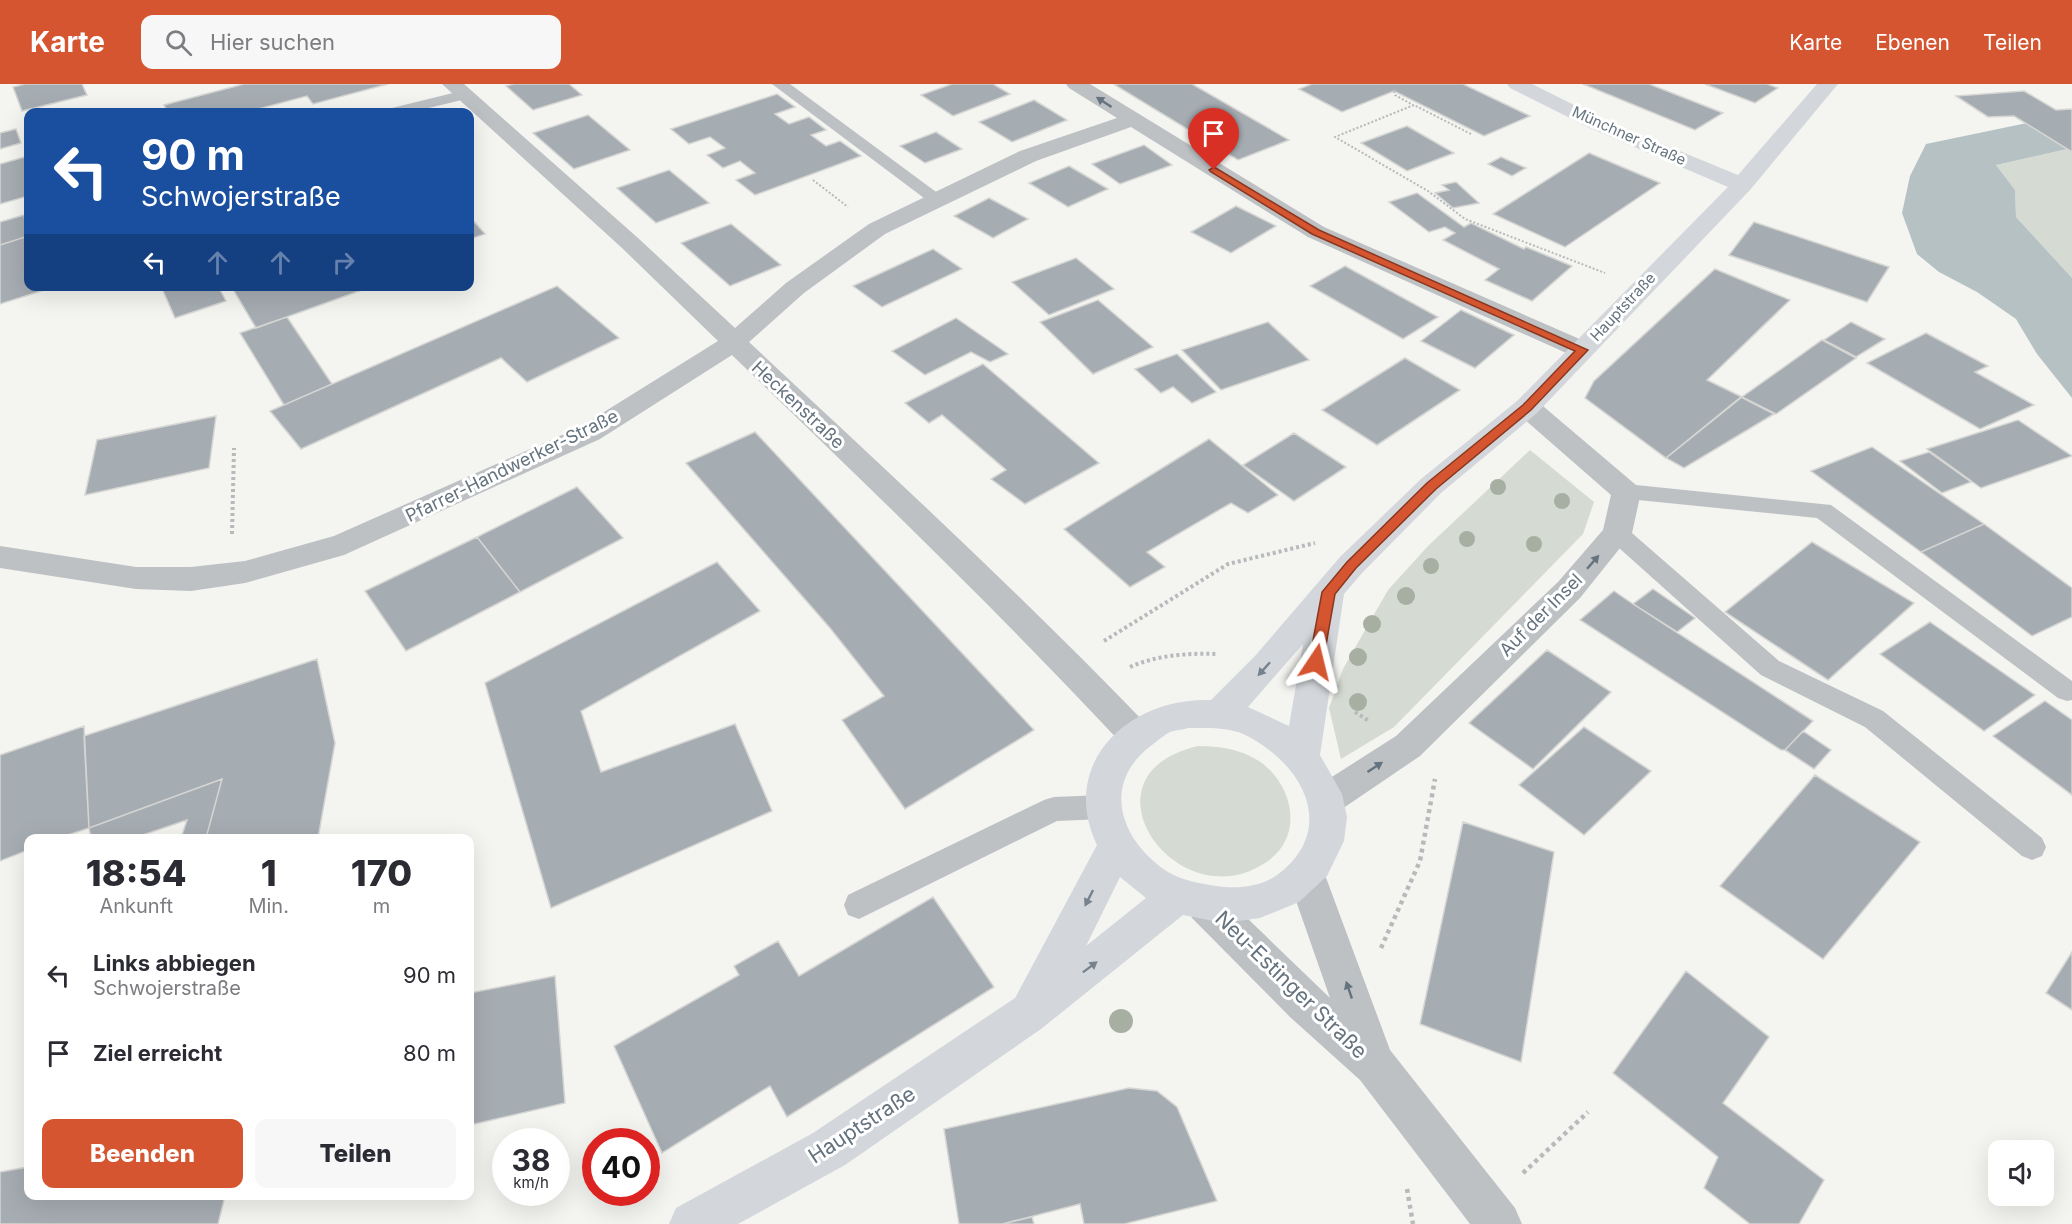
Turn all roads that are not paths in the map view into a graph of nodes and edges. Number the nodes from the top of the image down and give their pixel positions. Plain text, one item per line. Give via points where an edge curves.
1 (780, 84) edge
2 (1076, 84) edge
3 (1517, 84) edge
4 (1828, 84) edge
5 (458, 90) edge
6 (406, 108) edge
7 (1132, 120) junction
8 (1742, 185) junction
9 (939, 200) junction
10 (733, 343) junction
11 (1582, 350) junction
12 (1527, 408) junction
13 (1626, 492) junction
14 (1617, 533) junction
15 (0, 557) edge
16 (1329, 592) junction
17 (2067, 691) dead end
18 (1218, 714) junction
19 (1136, 735) junction
20 (1302, 756) junction
21 (1326, 800) junction
22 (1103, 807) junction
23 (1116, 846) junction
24 (2032, 847) dead end
25 (1306, 875) junction
26 (1192, 901) junction
27 (859, 905) dead end
28 (1026, 1015) junction
29 (1375, 1065) junction
30 (1492, 1215) edge
31 (692, 1224) edge

1 - 9 lane
7 -> 2 street
3 - 8 street, Münchner Straße via 1597,124
4 - 8 street, Hauptstraße
5 - 6 lane
5 - 10 street, Heckenstraße via 630,243
7 - 9 street, Pfarrer-Handwerker-Straße via 1028,156
7 - 11 street via 1316,232
8 - 11 street, Hauptstraße
9 - 10 street, Pfarrer-Handwerker-Straße via 877,229 795,288
10 - 15 street, Pfarrer-Handwerker-Straße via 590,433 344,544 232,574 191,579 136,578
10 - 19 street, Heckenstraße via 964,562
11 - 12 street, Hauptstraße
12 - 13 street
12 - 16 street, Hauptstraße via 1431,486
13 - 14 street, Auf der Insel
13 - 17 lane via 1823,511
21 -> 14 street, Auf der Insel via 1408,746 1569,590
14 - 24 lane via 1770,668 1874,719
16 -> 18 street, Hauptstraße via 1267,665
16 - 20 street, Hauptstraße
18 - 19 street via 1188,714 1160,721
18 - 20 street via 1250,721 1278,735
19 - 22 street via 1108,771
20 - 21 street via 1317,776
21 - 25 street via 1326,839
22 - 23 street
22 - 27 lane via 1054,809
23 - 26 street via 1141,875
23 -> 28 street, Hauptstraße
25 - 26 street via 1262,901 1235,905
29 -> 25 street, Neu-Estinger Straße
28 -> 26 street, Hauptstraße via 1108,953
26 - 29 street, Neu-Estinger Straße
28 - 31 street, Hauptstraße via 829,1149
29 - 30 street, Neu-Estinger Straße

